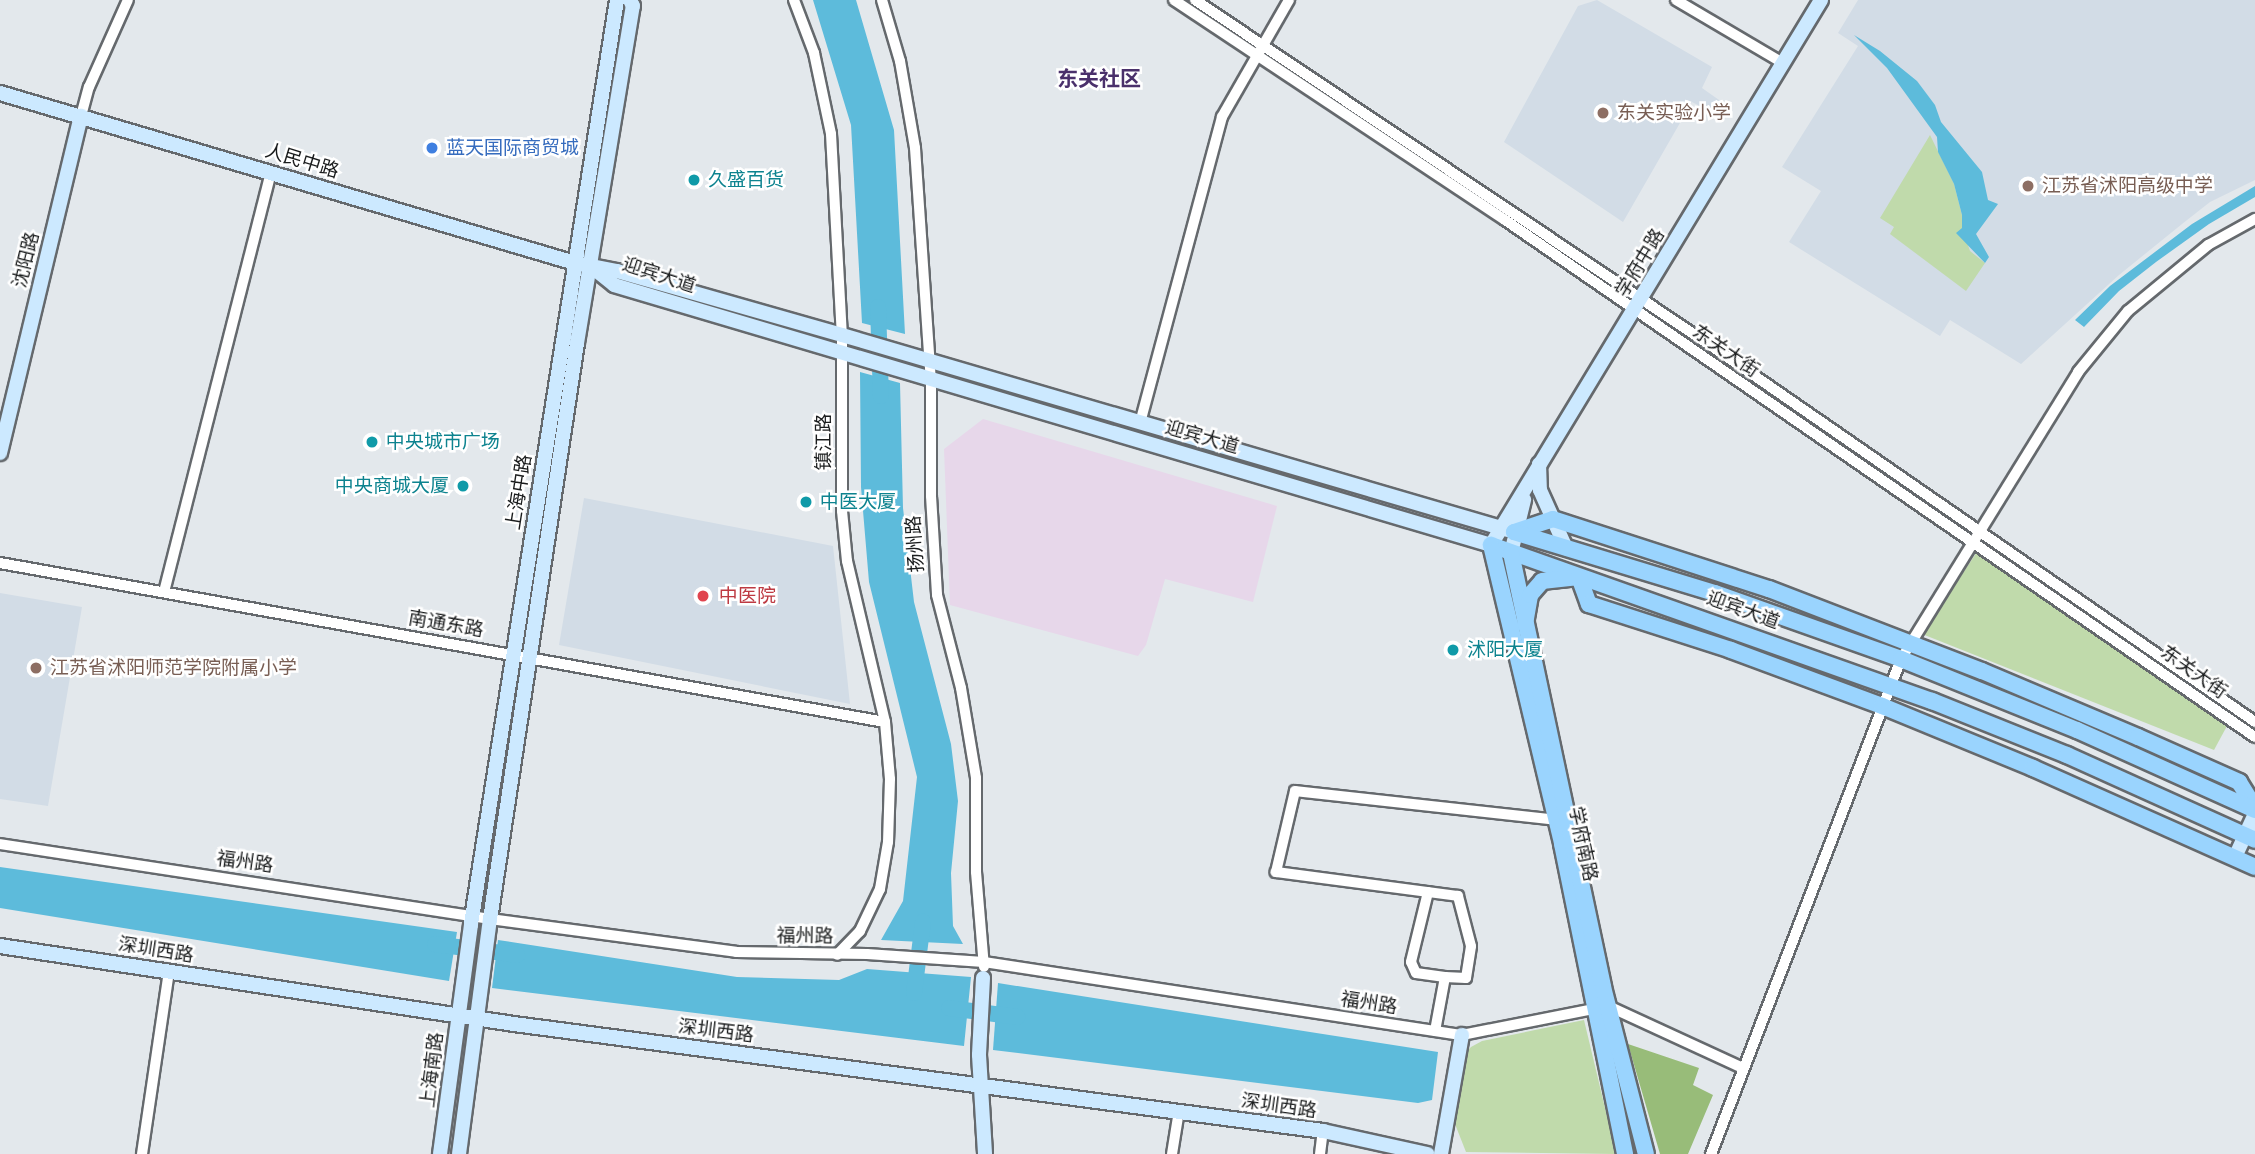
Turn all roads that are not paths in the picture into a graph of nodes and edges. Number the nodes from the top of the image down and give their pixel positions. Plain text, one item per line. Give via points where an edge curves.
1 (128, 0) edge
2 (617, 0) edge
3 (794, 0) edge
4 (882, 0) edge
5 (1174, 0) edge
6 (1195, 0) edge
7 (1289, 0) edge
8 (1676, 0) edge
9 (1821, 0) edge
10 (634, 2) edge
11 (1265, 45) junction
12 (1258, 55) junction
13 (1783, 63) junction
14 (0, 93) edge
15 (81, 116) junction
16 (271, 172) junction
17 (2255, 219) edge
18 (575, 263) junction
19 (592, 267) junction
20 (1637, 305) junction
21 (848, 337) junction
22 (848, 355) junction
23 (930, 361) junction
24 (931, 380) junction
25 (1140, 423) junction
26 (0, 453) edge
27 (1539, 463) junction
28 (1553, 519) junction
29 (1508, 530) junction
30 (1981, 531) junction
31 (1975, 541) junction
32 (1492, 545) junction
33 (1566, 548) junction
34 (1511, 553) junction
35 (0, 563) edge
36 (1579, 577) junction
37 (164, 592) junction
38 (1525, 624) junction
39 (1911, 643) junction
40 (514, 654) junction
41 (530, 657) junction
42 (1901, 659) junction
43 (1889, 686) junction
44 (1882, 706) junction
45 (885, 722) junction
46 (2255, 722) edge
47 (2255, 737) edge
48 (2255, 810) edge
49 (1557, 820) junction
50 (2250, 838) edge
51 (0, 844) edge
52 (2235, 857) junction
53 (2255, 867) edge
54 (1428, 892) junction
55 (472, 920) junction
56 (490, 923) junction
57 (0, 946) edge
58 (837, 955) junction
59 (984, 962) junction
60 (169, 972) junction
61 (1445, 977) junction
62 (983, 978) joint
63 (461, 991) joint
64 (481, 994) joint
65 (1602, 1007) junction
66 (458, 1016) junction
67 (477, 1019) junction
68 (1435, 1031) junction
69 (1462, 1035) junction
70 (1743, 1068) junction
71 (982, 1084) junction
72 (1179, 1111) junction
73 (1323, 1132) junction
74 (142, 1154) edge
75 (440, 1154) edge
76 (459, 1154) edge
77 (985, 1154) edge
78 (1172, 1154) edge
79 (1320, 1154) edge
80 (1428, 1154) edge
81 (1441, 1154) edge
82 (1625, 1154) edge
83 (1646, 1154) edge
84 (1711, 1154) edge

1 - 15 street
2 - 18 main road, 上海中路
3 - 21 street, 镇江路 via 814,53 831,134
4 - 23 street, 扬州路 via 900,61 915,148
5 - 12 street, 东关大街
6 - 11 street, 东关大街
7 - 11 street
8 - 13 street
9 - 13 main road, 学府中路
10 - 19 main road, 上海中路
11 - 12 street
11 - 20 street, 东关大街
12 - 20 street, 东关大街
12 - 25 street via 1222,117
13 - 20 main road, 学府中路
14 - 15 main road, 人民中路
15 - 16 main road, 人民中路
15 - 26 main road, 沈阳路
16 - 18 main road, 人民中路
16 - 37 street
17 - 30 street via 2208,245 2129,311 2078,372
18 - 19 main road, 人民中路
18 - 40 main road, 上海中路
19 - 21 main road, 迎宾大道
19 - 22 main road, 迎宾大道 via 614,285
19 - 41 main road, 上海中路
20 - 27 main road, 学府中路
20 - 30 street, 东关大街
20 - 31 street, 东关大街
21 - 22 street, 镇江路
21 - 23 main road, 迎宾大道
22 - 24 main road, 迎宾大道
22 - 45 street, 镇江路 via 841,473 847,561
23 - 24 street, 扬州路
23 - 25 main road, 迎宾大道
24 - 32 main road, 迎宾大道
24 - 59 street, 扬州路 via 937,595 961,688 976,778 976,873
25 - 29 main road, 迎宾大道
27 - 28 main road via 1540,490
27 - 29 main road, 学府中路
28 - 29 main road
28 - 33 main road
28 - 39 main road via 1769,589
29 - 32 main road
29 - 33 main road, 迎宾大道
29 - 34 main road
30 - 31 street
30 - 46 street, 东关大街
31 - 39 street
31 - 47 street, 东关大街
32 - 34 main road, 迎宾大道
32 - 49 main road, 学府南路
33 - 42 main road, 迎宾大道 via 1715,593
34 - 36 main road, 迎宾大道
34 - 38 main road, 学府南路
35 - 37 street, 南通东路
36 - 38 main road via 1542,581 1530,595
36 - 43 main road, 迎宾大道
36 - 44 main road via 1589,604
37 - 40 street, 南通东路
38 - 65 main road, 学府南路
39 - 42 street
39 - 48 main road via 2239,782
40 - 41 street, 南通东路
40 - 55 main road, 上海中路
41 - 45 street, 南通东路
41 - 56 main road, 上海中路
42 - 43 street
42 - 48 main road, 迎宾大道 via 2077,730
43 - 44 street
43 - 50 main road, 迎宾大道 via 2067,755
44 - 52 main road
44 - 70 street
45 - 58 street, 镇江路 via 890,779 888,842 880,889 860,931
48 - 50 main road
49 - 54 street via 1295,791 1276,872
49 - 65 main road, 学府南路
50 - 52 main road
51 - 55 street, 福州路
52 - 53 main road
54 - 61 street via 1411,962 1416,973
54 - 61 street via 1458,896 1471,946 1466,978
55 - 56 street, 福州路
55 - 63 main road, 上海中路
56 - 58 street, 福州路 via 736,952
56 - 64 main road, 上海中路
57 - 60 main road, 深圳西路
58 - 59 street, 福州路
59 - 62 street, 扬州路
59 - 68 street, 福州路
60 - 66 main road, 深圳西路
60 - 74 street
61 - 68 street
62 - 71 main road, 扬州路
63 - 66 main road, 上海南路
64 - 67 main road, 上海南路
65 - 69 street, 福州路
65 - 70 street
65 - 82 main road, 学府南路
65 - 83 main road, 学府南路
66 - 67 main road, 深圳西路
66 - 75 main road, 上海南路
67 - 71 main road, 深圳西路
67 - 76 main road, 上海南路
68 - 69 street, 福州路
69 - 81 main road
70 - 84 street
71 - 72 main road, 深圳西路
71 - 77 main road, 扬州路
72 - 73 main road, 深圳西路
72 - 78 street
73 - 79 street
73 - 80 main road, 深圳西路

